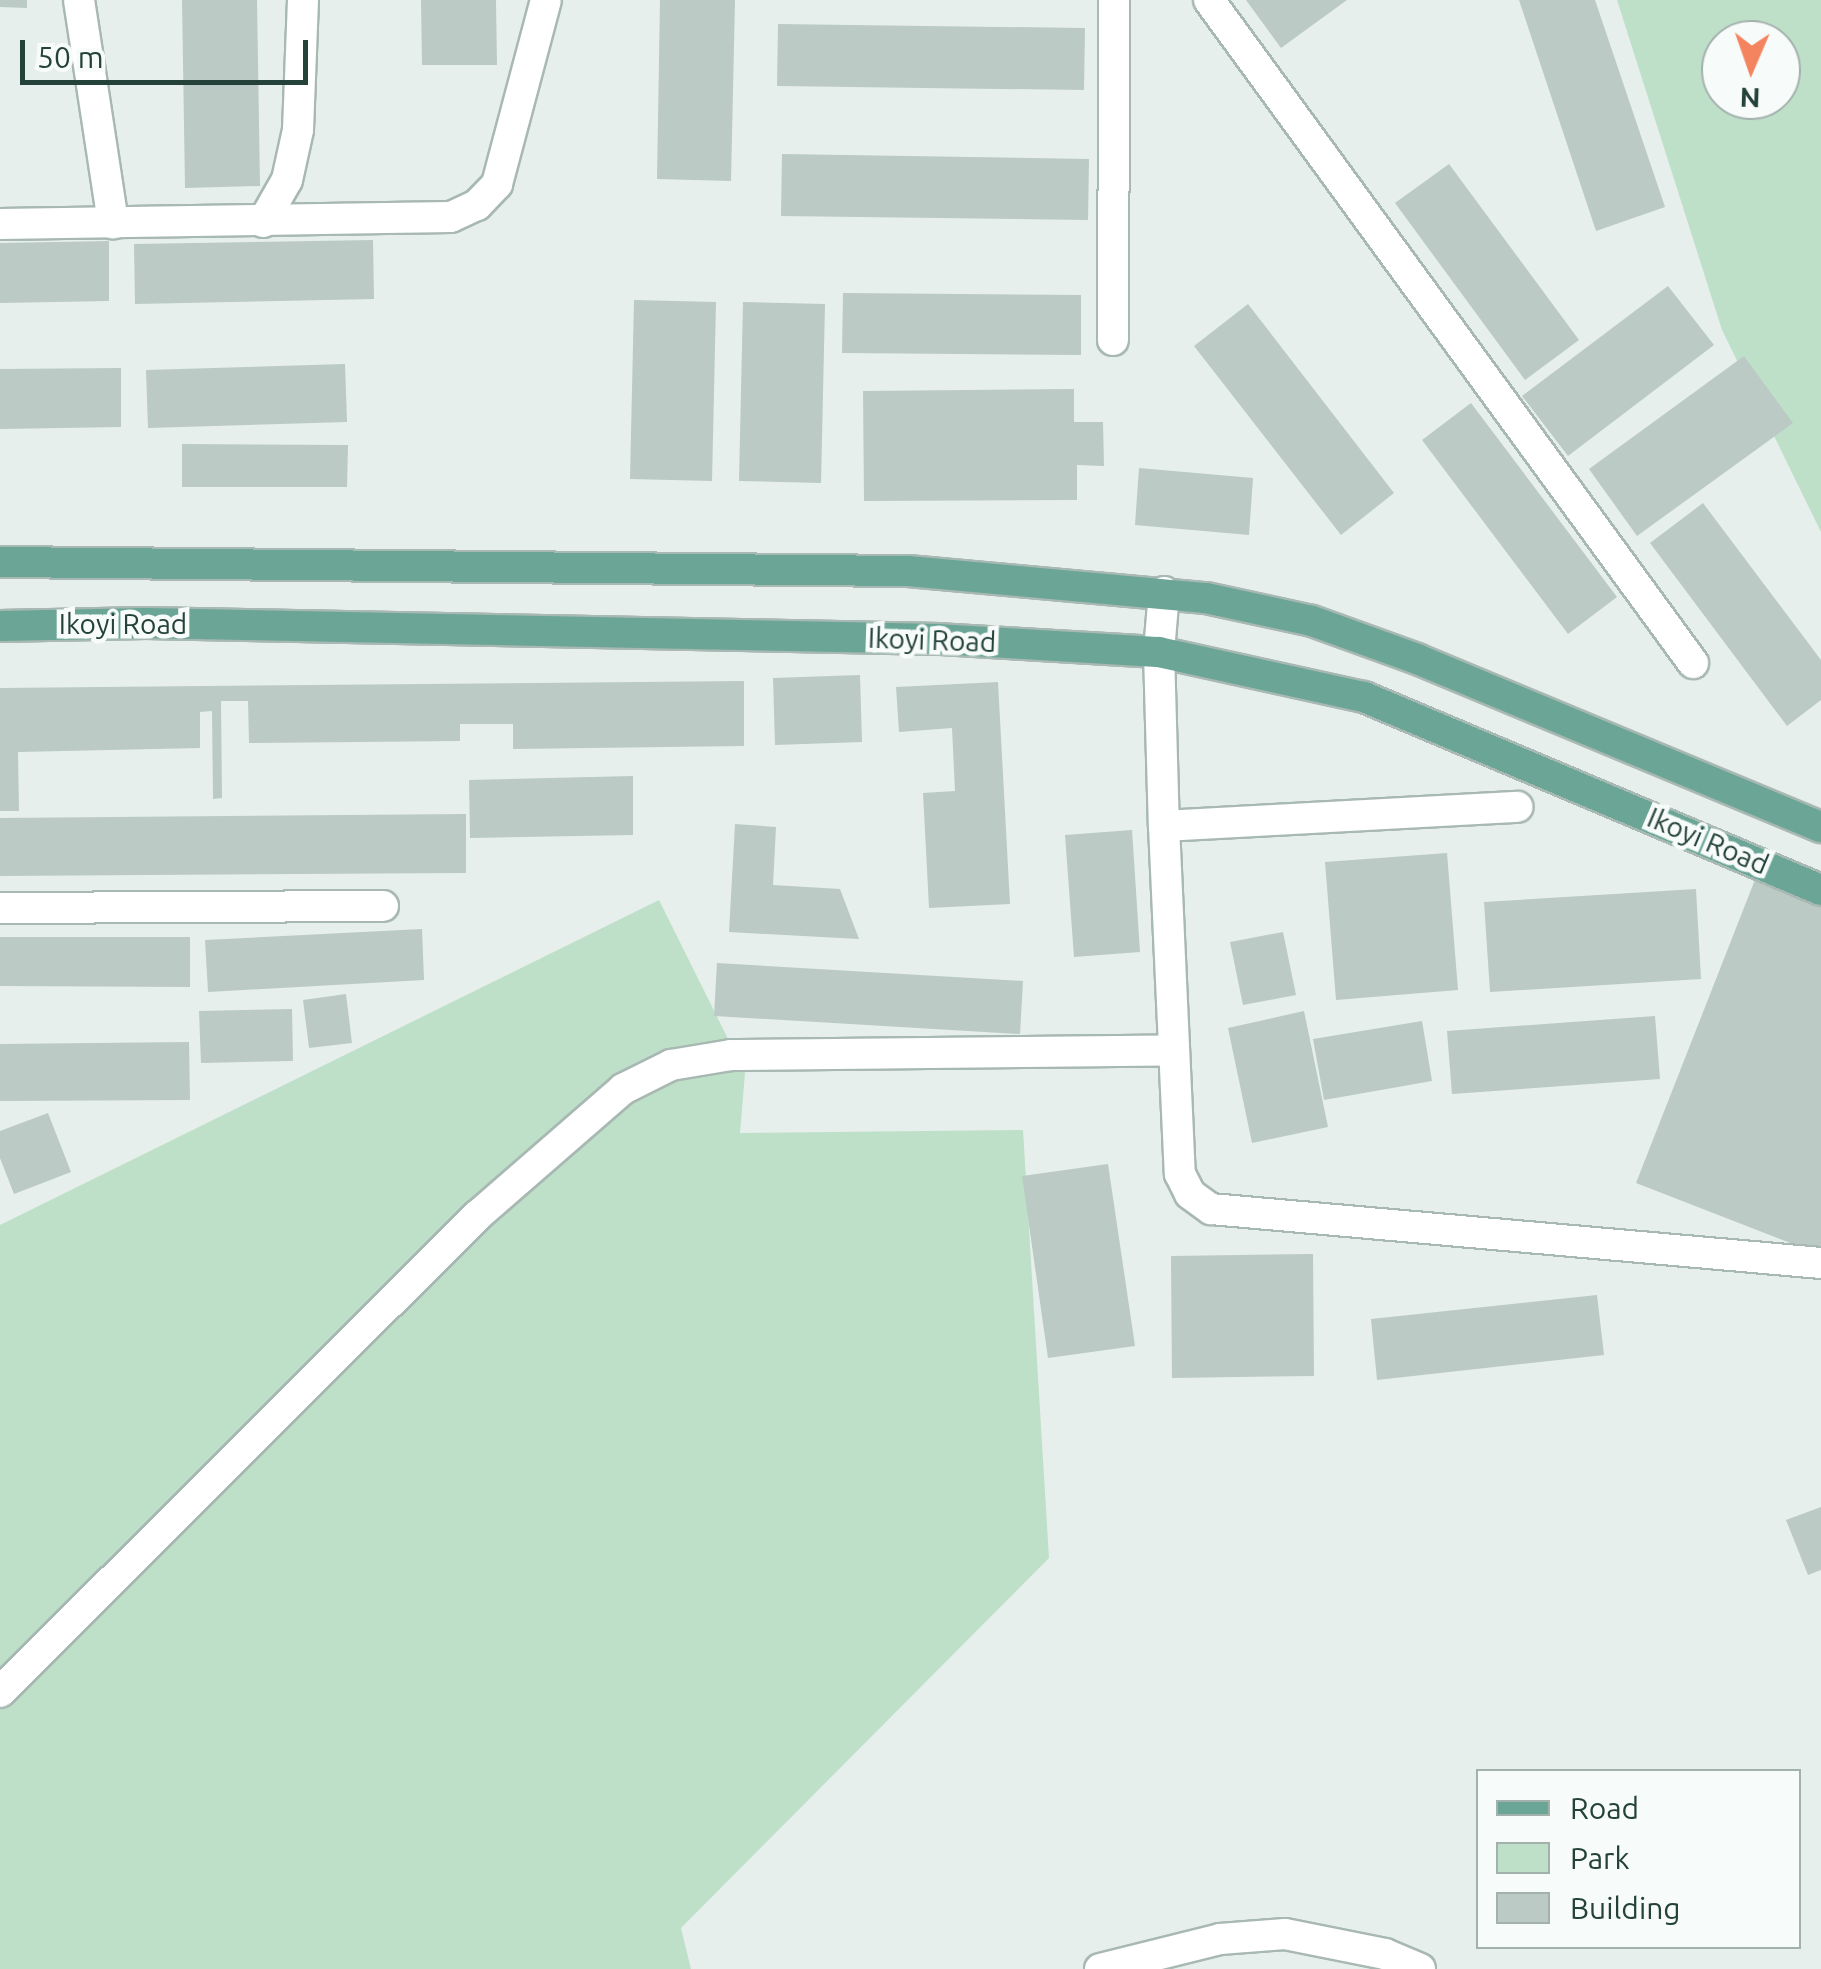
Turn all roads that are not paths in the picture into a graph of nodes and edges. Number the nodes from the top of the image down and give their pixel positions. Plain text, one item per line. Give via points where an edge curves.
1 (79, 0) edge
2 (303, 0) edge
3 (546, 0) edge
4 (1114, 0) edge
5 (1209, 0) edge
6 (263, 222) junction
7 (113, 223) junction
8 (0, 224) edge
9 (1113, 340) dead end
10 (0, 562) edge
11 (1164, 592) junction
12 (0, 626) edge
13 (1159, 652) junction
14 (1693, 663) dead end
15 (1517, 807) dead end
16 (1164, 826) junction
17 (1821, 827) edge
18 (1821, 890) edge
19 (383, 906) dead end
20 (0, 908) edge
21 (1174, 1050) junction
22 (1821, 1263) edge
23 (0, 1692) edge
24 (1100, 1969) edge
25 (1420, 1969) edge

1 - 7 street
2 - 6 street via 298,130 287,180
3 - 6 street via 498,184 477,205 451,217
4 - 9 street
5 - 14 street
6 - 7 street
7 - 8 street
10 - 11 main road, Ikoyi Road via 889,571
11 - 13 street
11 - 17 main road, Ikoyi Road via 1312,620 1634,744
12 - 13 main road, Ikoyi Road via 146,623 940,639
13 - 16 street
13 - 18 main road, Ikoyi Road via 1364,698
15 - 16 street
16 - 21 street
19 - 20 street
21 - 22 street via 1180,1174 1190,1194 1211,1208
21 - 23 street via 731,1055 671,1065 623,1089 477,1216
24 - 25 street via 1220,1939 1285,1934 1385,1954

